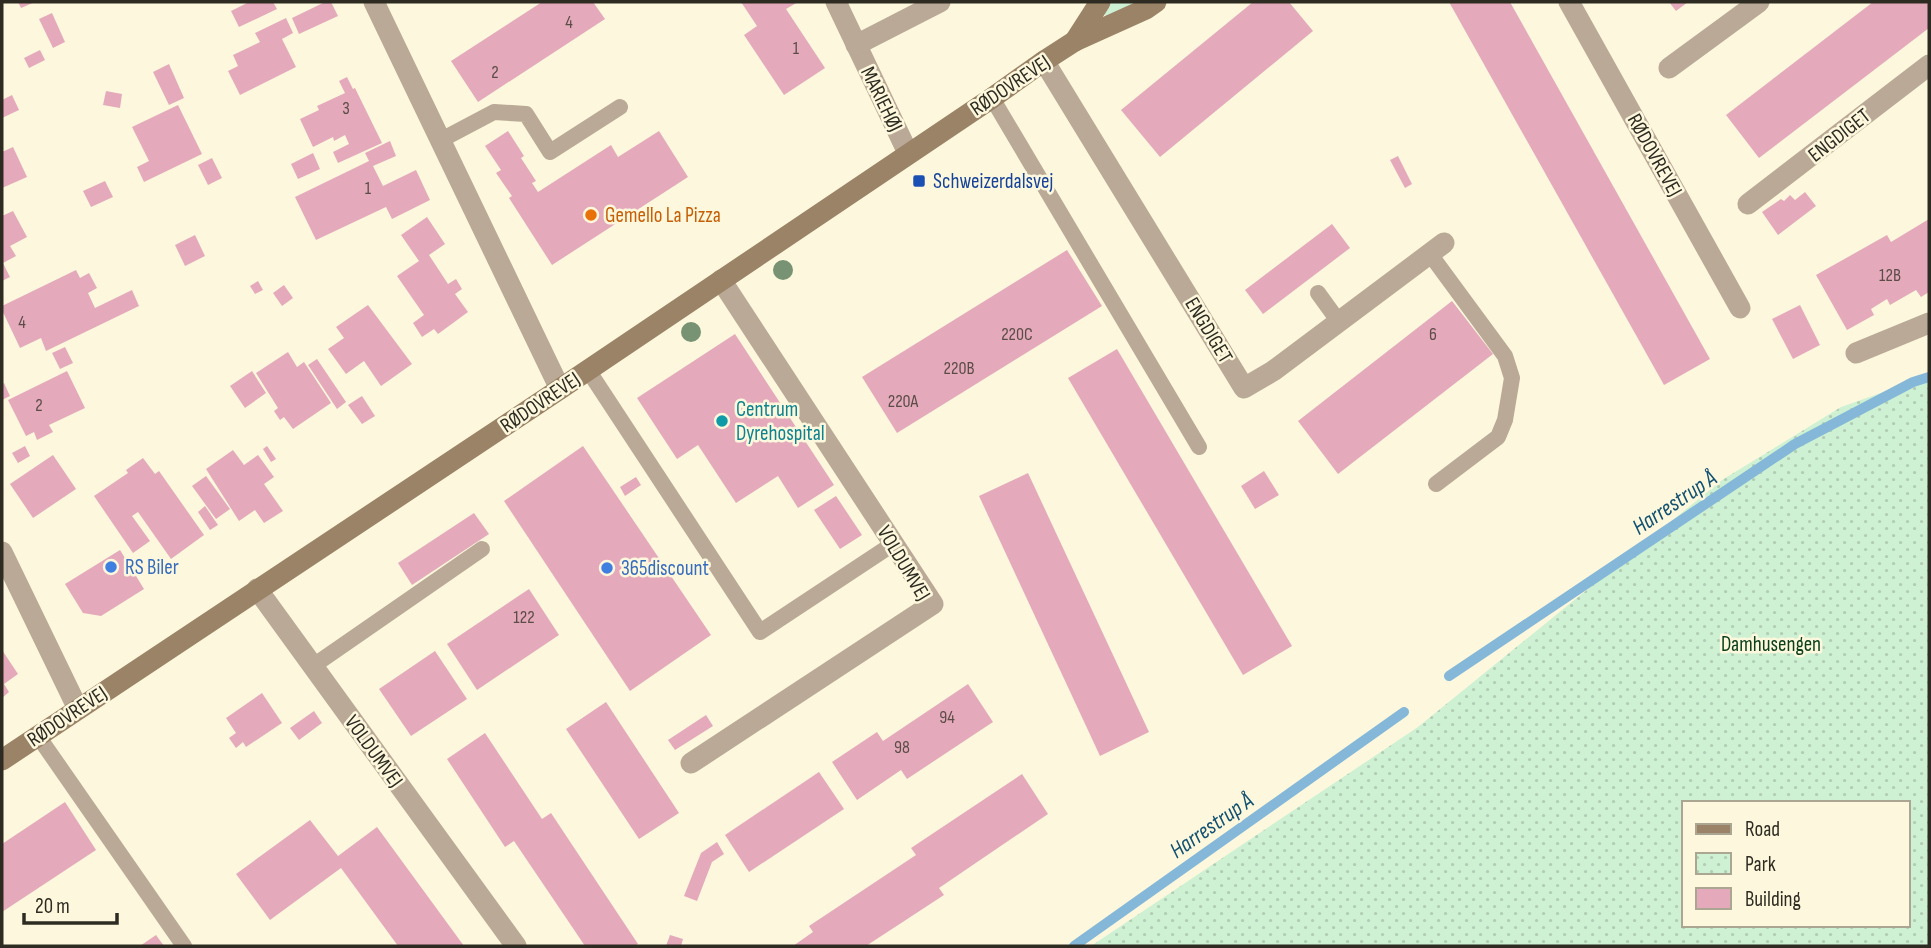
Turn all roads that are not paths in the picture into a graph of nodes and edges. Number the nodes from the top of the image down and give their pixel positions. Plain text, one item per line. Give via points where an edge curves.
1 (374, 2) edge
2 (836, 2) edge
3 (940, 2) edge
4 (1100, 2) edge
5 (1156, 2) edge
6 (1569, 2) edge
7 (1759, 2) edge
8 (1075, 41) junction
9 (856, 45) junction
10 (1044, 61) junction
11 (1929, 65) edge
12 (1669, 68) dead end
13 (992, 98) junction
14 (620, 107) dead end
15 (441, 140) junction
16 (908, 153) junction
17 (1748, 204) dead end
18 (1437, 249) joint
19 (721, 280) junction
20 (1318, 293) dead end
21 (1740, 308) dead end
22 (1339, 322) junction
23 (1929, 323) edge
24 (1856, 353) dead end
25 (588, 370) junction
26 (560, 389) junction
27 (1199, 447) dead end
28 (1436, 484) dead end
29 (893, 544) junction
30 (482, 549) dead end
31 (2, 552) edge
32 (257, 589) junction
33 (313, 666) junction
34 (78, 709) junction
35 (38, 736) junction
36 (2, 760) edge
37 (691, 763) dead end
38 (184, 946) edge
39 (516, 946) edge

1 - 15 street
2 - 9 street, MARIEHØJ
3 - 9 street, MARIEHØJ
4 - 8 street, RØDOVREVEJ
5 - 8 street, RØDOVREVEJ
6 - 21 street, RØDOVREVEJ
7 - 12 street
8 - 10 street, RØDOVREVEJ
9 - 16 street, MARIEHØJ
10 - 13 street, RØDOVREVEJ
10 - 22 street, ENGDIGET via 1244,388
11 - 17 street, ENGDIGET
13 - 16 street, RØDOVREVEJ
13 - 27 lane
14 - 15 lane via 550,152 526,114 494,112
15 - 26 street
16 - 19 street, RØDOVREVEJ
18 - 22 street, ENGDIGET
18 - 28 lane via 1505,356 1511,378 1498,437
19 - 25 street, RØDOVREVEJ
19 - 29 street, VOLDUMVEJ
20 - 22 lane
23 - 24 street
25 - 26 street, RØDOVREVEJ
25 - 29 lane via 760,632
26 - 32 street, RØDOVREVEJ
29 - 37 street, VOLDUMVEJ via 933,604
30 - 33 lane
31 - 34 street
32 - 33 street, VOLDUMVEJ
32 - 34 street, RØDOVREVEJ
33 - 39 street, VOLDUMVEJ
34 - 35 street, RØDOVREVEJ
35 - 36 street, RØDOVREVEJ
35 - 38 lane

